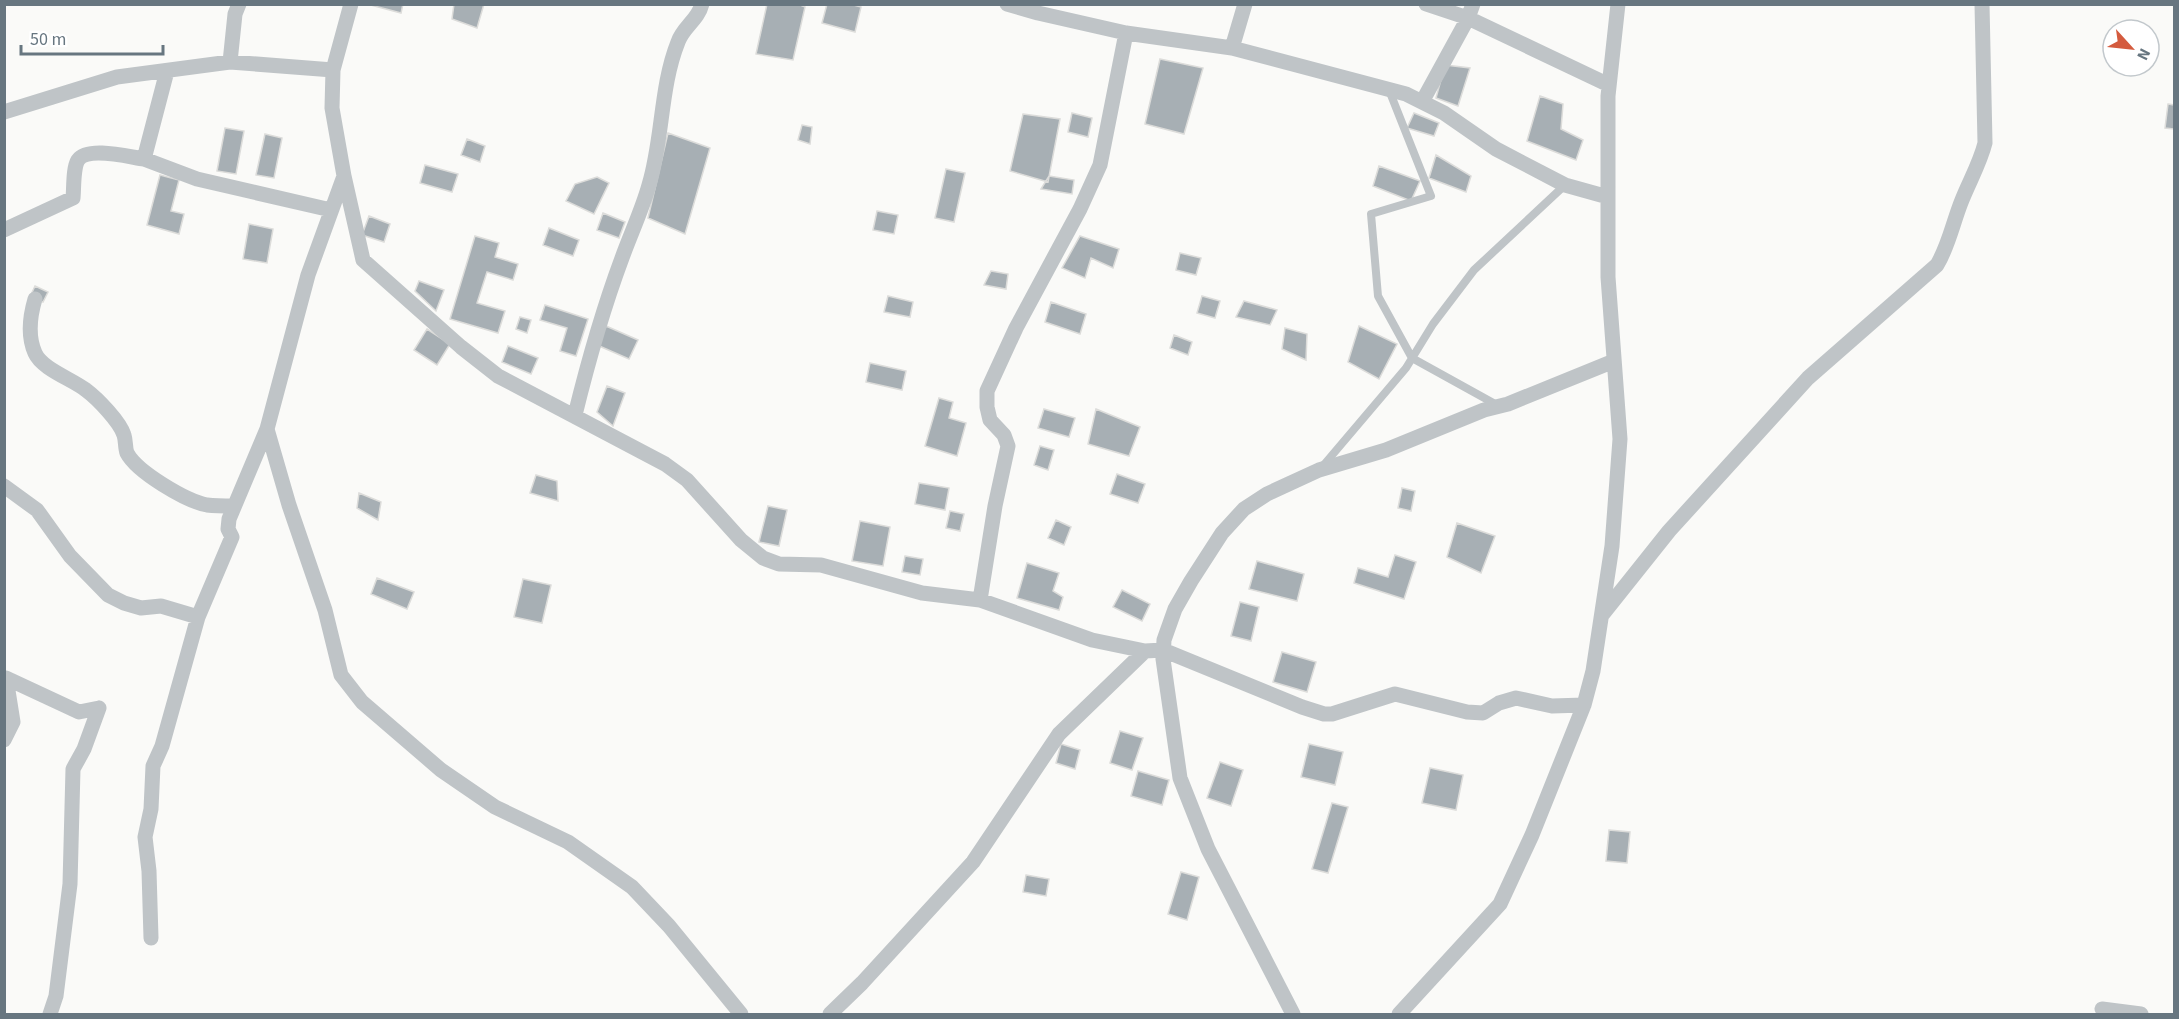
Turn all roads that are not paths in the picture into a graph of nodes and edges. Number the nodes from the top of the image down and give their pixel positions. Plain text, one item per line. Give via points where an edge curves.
1 (239, 4) edge
2 (351, 4) edge
3 (702, 4) edge
4 (1007, 4) edge
5 (1245, 4) edge
6 (1426, 4) edge
7 (1618, 4) edge
8 (1982, 4) edge
9 (1471, 11) edge
10 (1126, 33) junction
11 (1232, 48) junction
12 (230, 62) junction
13 (333, 70) junction
14 (167, 71) junction
15 (1609, 85) junction
16 (1389, 90) junction
17 (1422, 102) junction
18 (4, 112) edge
19 (144, 159) junction
20 (344, 176) junction
21 (1565, 185) junction
22 (1608, 196) junction
23 (331, 210) junction
24 (4, 230) edge
25 (35, 299) dead end
26 (1412, 358) junction
27 (1614, 361) junction
28 (1498, 406) junction
29 (575, 415) junction
30 (267, 429) junction
31 (1320, 470) junction
32 (4, 486) edge
33 (234, 506) junction
34 (980, 600) junction
35 (1601, 616) junction
36 (198, 617) junction
37 (1164, 650) junction
38 (1145, 651) junction
39 (1584, 705) junction
40 (4, 740) edge
41 (151, 938) dead end
42 (2102, 1009) dead end
43 (51, 1014) edge
44 (741, 1014) edge
45 (830, 1014) edge
46 (1293, 1014) edge
47 (1398, 1014) edge
48 (2141, 1014) edge

1 - 12 street
2 - 13 street
3 - 29 street via 699,15 678,41 650,183 592,348
4 - 10 street
5 - 11 street
6 - 9 street
7 - 15 street
8 - 35 street via 1985,143 1937,266 1808,378 1669,531
9 - 15 street
9 - 17 street
10 - 11 street
10 - 34 street via 1100,165 987,391 990,420 1008,446
11 - 16 street
12 - 13 street
12 - 14 street
13 - 20 street via 332,108
14 - 18 street via 117,77
14 - 19 street
15 - 22 street
16 - 17 street
16 - 26 lane via 1431,196 1371,214 1378,296
17 - 21 street via 1444,112 1496,149
19 - 23 street via 197,179
19 - 24 street via 85,153 77,161 73,198
20 - 23 street
20 - 29 street via 363,260 498,376
21 - 22 street
21 - 26 lane via 1474,270
22 - 27 street
23 - 30 street via 308,275
25 - 33 street via 30,335 35,353 40,361 87,390 106,410 121,429 126,452 138,468 197,502
26 - 28 lane
26 - 31 lane
27 - 28 street
27 - 35 street via 1620,439 1612,546
28 - 31 street via 1386,450
29 - 34 street via 687,480 741,540 763,558 779,564 820,565 922,593
30 - 33 street
30 - 44 street via 325,610 340,675 362,702 441,770 486,801 568,842 632,887
31 - 37 street via 1244,509 1222,533 1175,609
32 - 36 street via 37,510 70,556 108,595 141,608 161,606
33 - 36 street via 228,529 232,537
34 - 38 street via 1092,640
35 - 39 street
36 - 41 street via 153,766 145,837
37 - 38 street
37 - 39 street via 1324,714 1395,694 1467,712 1483,712 1516,698 1552,706
37 - 46 street via 1180,778 1208,849
38 - 45 street via 1059,734 973,862
39 - 47 street via 1500,904
40 - 43 street via 13,722 6,678 79,712 99,708 72,769 70,884
42 - 48 street

